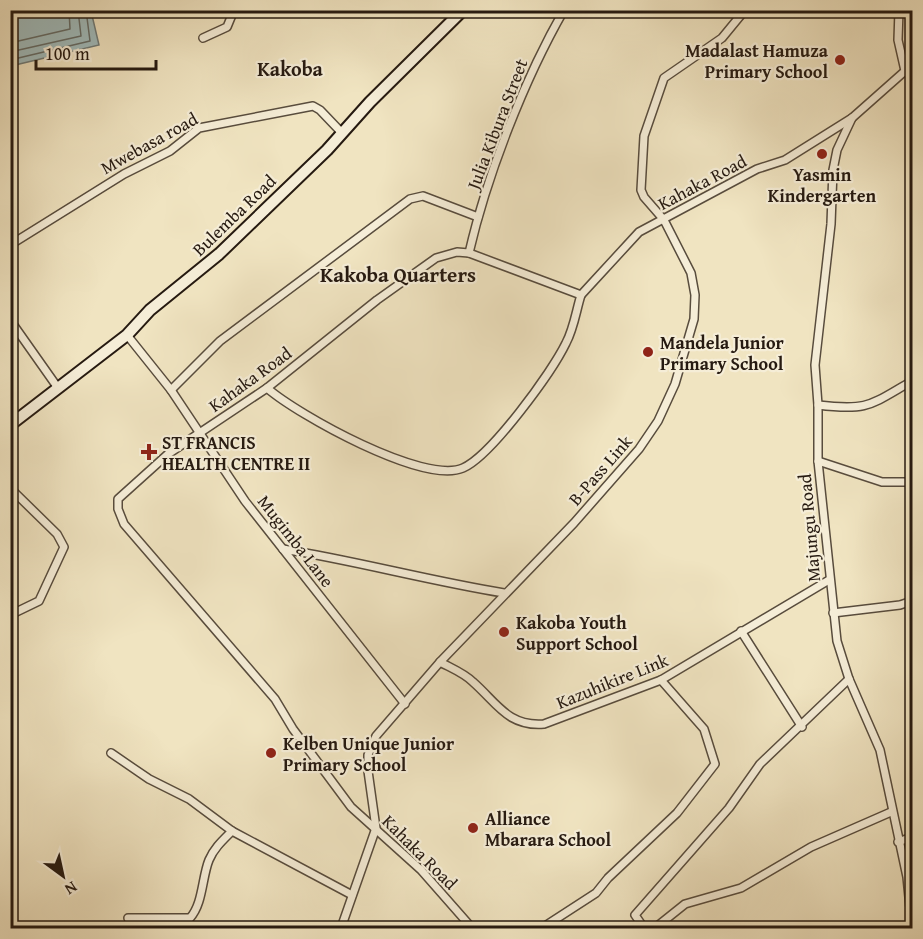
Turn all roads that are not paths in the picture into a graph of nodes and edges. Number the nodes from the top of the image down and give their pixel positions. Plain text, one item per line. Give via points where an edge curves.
1 (234, 10) edge
2 (463, 10) edge
3 (564, 10) edge
4 (745, 10) edge
5 (899, 10) edge
6 (203, 38) dead end
7 (909, 71) edge
8 (852, 118) junction
9 (342, 134) junction
10 (478, 217) junction
11 (664, 219) junction
12 (10, 246) edge
13 (469, 254) junction
14 (581, 295) junction
15 (10, 320) edge
16 (127, 335) junction
17 (912, 381) edge
18 (58, 388) junction
19 (267, 388) junction
20 (171, 390) junction
21 (818, 405) junction
22 (10, 425) edge
23 (198, 434) junction
24 (818, 461) junction
25 (912, 482) edge
26 (10, 488) edge
27 (283, 549) junction
28 (829, 580) junction
29 (504, 593) junction
30 (912, 601) edge
31 (833, 613) junction
32 (10, 615) edge
33 (741, 631) junction
34 (440, 662) junction
35 (849, 679) junction
36 (661, 680) junction
37 (405, 704) junction
38 (802, 727) junction
39 (111, 753) dead end
40 (891, 812) junction
41 (376, 828) junction
42 (232, 831) junction
43 (912, 837) edge
44 (898, 842) junction
45 (352, 895) junction
46 (129, 918) dead end
47 (345, 925) edge
48 (341, 928) edge
49 (472, 928) edge
50 (542, 928) edge
51 (644, 928) edge
52 (656, 928) edge
53 (912, 928) edge

1 - 6 street via 227,27
2 - 9 main road, Bulemba Road
3 - 10 street, Julia Kibura Street via 542,49
4 - 11 street, B-Pass Link via 722,38 664,78 644,136 641,178 644,197
5 - 7 street via 898,40
7 - 8 street
8 - 11 street, Kahaka Road via 784,160 757,169
8 - 21 street, Majungu Road via 837,150 833,170 815,365
9 - 12 street, Mwebasa road via 313,106 199,128 170,152 124,174
9 - 16 main road, Bulemba Road via 219,254 150,310
10 - 13 street, Julia Kibura Street
10 - 20 street via 423,196 410,199 220,341
11 - 14 street, Kahaka Road via 639,232
11 - 29 street, B-Pass Link via 691,273 695,295 694,319 675,384 658,421 639,449 574,524
13 - 14 street, Kahaka Road
13 - 19 street, Kahaka Road via 457,252 436,258
14 - 19 street via 567,342 555,363 493,444 462,469 443,473 416,467 350,439 282,401
15 - 18 street
16 - 18 main road, Bulemba Road
16 - 20 street, Mugimba Lane
17 - 21 street via 867,407
18 - 22 main road, Bulemba Road
19 - 23 street, Kahaka Road
20 - 23 street, Mugimba Lane
21 - 24 street, Majungu Road
23 - 27 street, Mugimba Lane
23 - 41 street, Kahaka Road via 168,454 118,499 124,524 275,699 351,807
24 - 25 street via 882,482
24 - 28 street, Majungu Road
26 - 32 street via 57,534 64,547 39,601
27 - 29 street via 330,556 441,584
27 - 37 street, Mugimba Lane
28 - 31 street, Majungu Road
28 - 33 street, Kazuhikire Link
29 - 34 street, B-Pass Link
30 - 31 street
31 - 35 street, Majungu Road
33 - 36 street, Kazuhikire Link
33 - 38 street
34 - 36 street, Kazuhikire Link via 468,677 505,713 528,725 544,724
34 - 37 street, B-Pass Link
35 - 38 street
35 - 40 street, Majungu Road via 880,750
36 - 50 street via 704,729 715,764 677,813 596,893
37 - 41 street, B-Pass Link via 376,736 368,755
38 - 51 street via 759,764 729,808 635,915
39 - 42 street via 149,779 189,799
40 - 44 street, Majungu Road
40 - 52 street via 811,846 741,888 685,904
41 - 45 street, B-Pass Link
41 - 49 street, Kahaka Road via 421,870
42 - 45 street
42 - 46 street via 213,852 189,918
43 - 44 street
44 - 53 street, Majungu Road via 907,877
45 - 47 street, B-Pass Link
47 - 48 street, B-Pass Link

